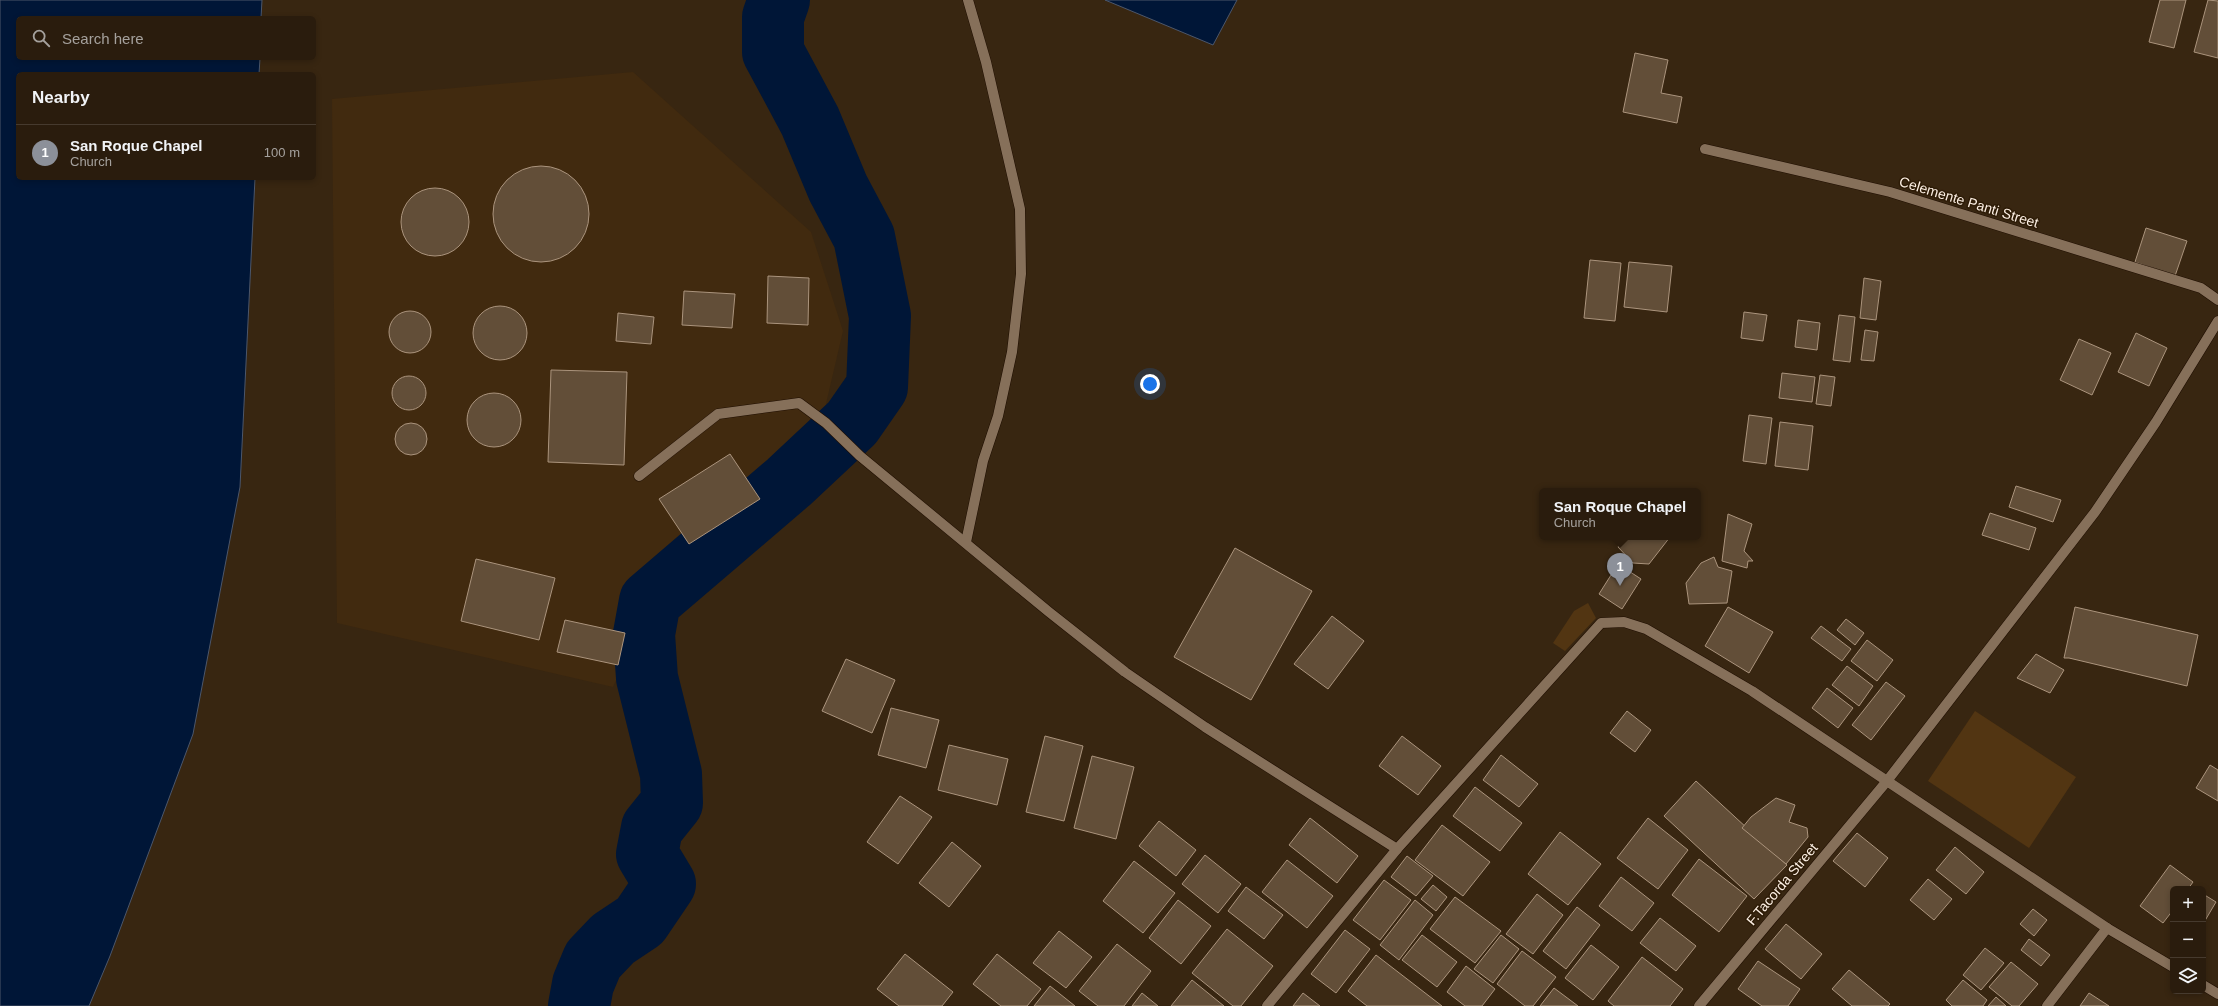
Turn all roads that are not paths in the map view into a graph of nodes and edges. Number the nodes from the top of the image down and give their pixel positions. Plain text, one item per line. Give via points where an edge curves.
1 (968, 0) edge
2 (1705, 149) dead end
3 (2218, 300) edge
4 (2218, 321) edge
5 (639, 476) dead end
6 (966, 542) junction
7 (1886, 781) junction
8 (1397, 849) junction
9 (2107, 928) junction
10 (2170, 965) edge
11 (2206, 987) edge
12 (2218, 994) edge
13 (1267, 1006) edge
14 (1699, 1006) edge
15 (2047, 1006) edge

1 - 6 street via 986,62 1020,209 1021,274 1012,352 998,416 983,460
2 - 3 street, Celemente Panti Street via 1890,192 2201,288
4 - 7 street, F.Tacorda Street via 2156,422 2095,512
5 - 6 street via 718,414 799,403
6 - 8 street via 1125,672 1205,727
7 - 8 street via 1752,691 1646,629 1624,622 1601,623
7 - 9 street
7 - 14 street, F.Tacorda Street
8 - 13 street
9 - 10 street
9 - 15 street
11 - 12 street

